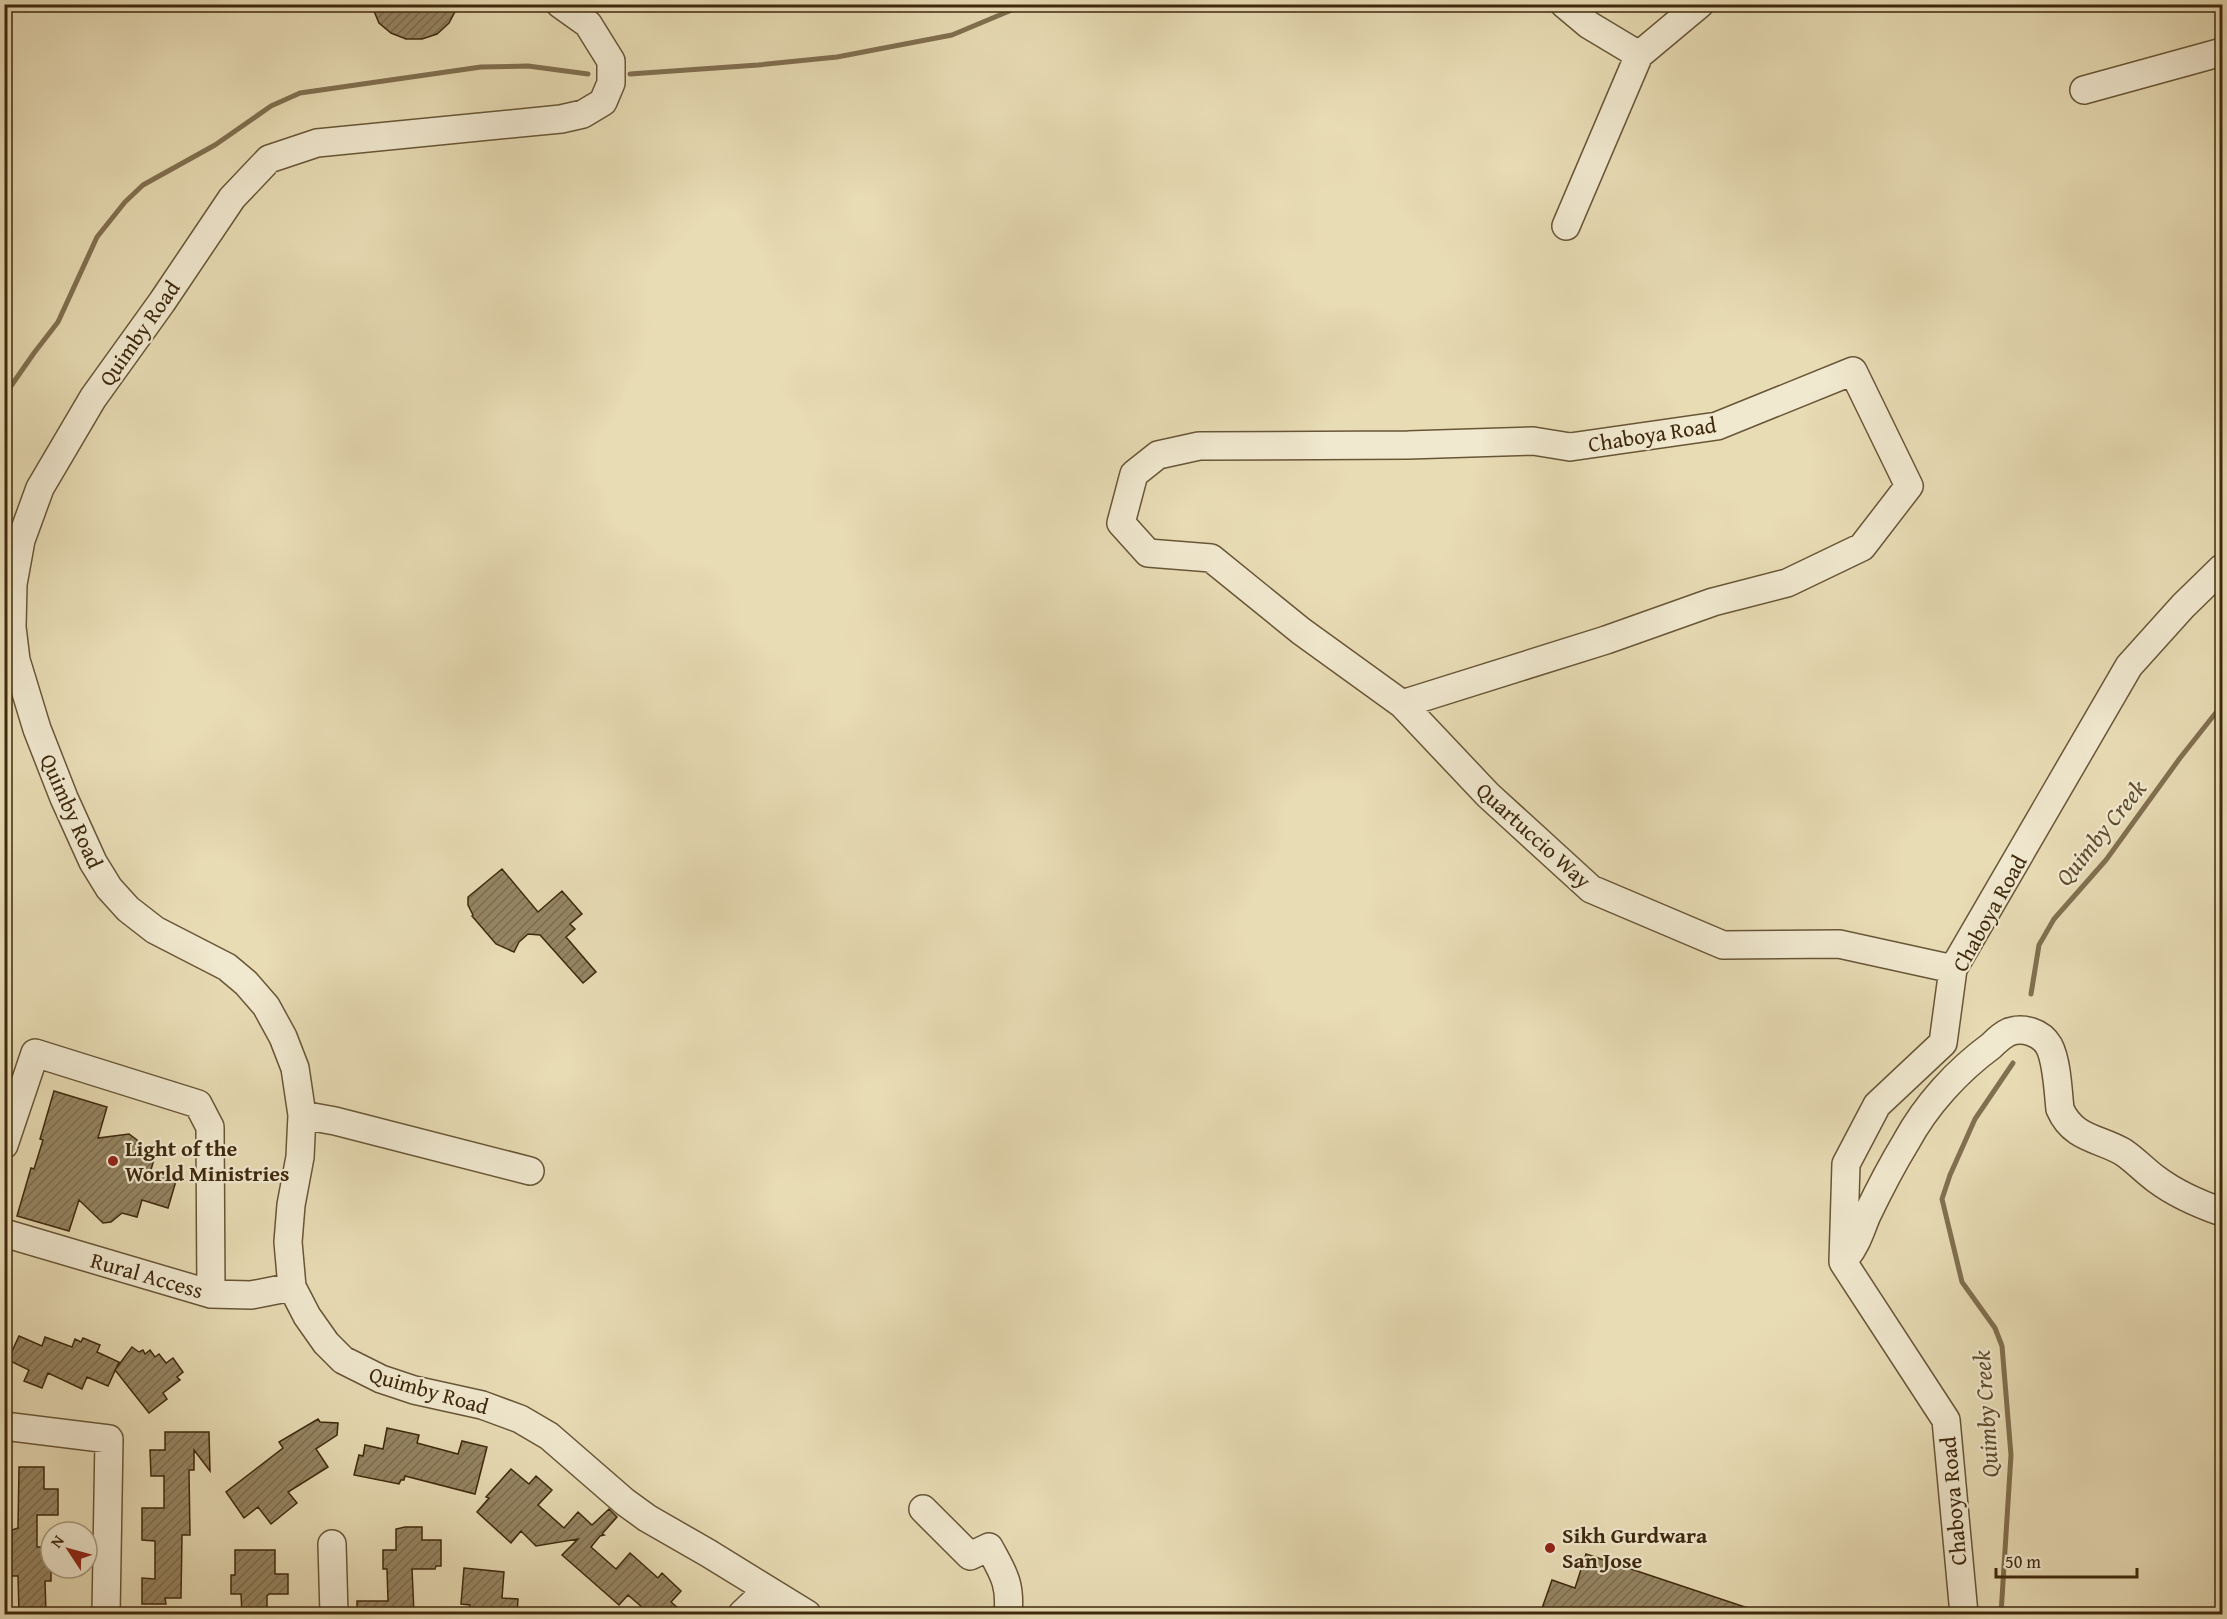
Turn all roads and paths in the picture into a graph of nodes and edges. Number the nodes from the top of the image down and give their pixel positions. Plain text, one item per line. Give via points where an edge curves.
1 (560, 4) edge
2 (1564, 4) edge
3 (1700, 4) edge
4 (2223, 52) edge
5 (1640, 55) junction
6 (2084, 90) dead end
7 (1566, 226) dead end
8 (2223, 568) edge
9 (1301, 631) joint
10 (1402, 704) junction
11 (1953, 969) junction
12 (302, 1115) junction
13 (4, 1145) edge
14 (530, 1171) dead end
15 (2223, 1212) edge
16 (4, 1233) edge
17 (1843, 1262) junction
18 (292, 1287) junction
19 (211, 1294) junction
20 (4, 1426) edge
21 (923, 1509) dead end
22 (332, 1544) dead end
23 (767, 1590) junction
24 (106, 1614) edge
25 (334, 1614) edge
26 (742, 1614) edge
27 (807, 1614) edge
28 (1008, 1614) edge
29 (1964, 1614) edge

1 - 12 street, Quimby Road via 588,24 611,61 611,83 603,102 583,114 561,119 317,143 268,159 232,198 93,398 40,488 21,540 13,584 16,660 37,729 93,862 128,909 155,930 227,967 266,1006 295,1068
2 - 5 street via 1589,25
3 - 5 street
4 - 6 street
5 - 7 street
8 - 11 street, Chaboya Road via 2130,666
9 - 10 street, Quartuccio Way
9 - 10 street, Chaboya Road via 1211,558 1148,553 1121,523 1134,474 1158,455 1198,446 1408,446 1533,441 1570,447 1717,426 1853,371 1910,486 1862,547 1787,583 1713,602
10 - 11 street, Quartuccio Way via 1488,795 1591,889 1723,945 1839,944
11 - 17 street, Chaboya Road via 1943,1043 1877,1105 1846,1164
12 - 14 street
12 - 18 street, Quimby Road via 288,1242
13 - 19 street via 35,1053 198,1104 210,1127
15 - 17 street via 2181,1195 2124,1153 2074,1129 2060,1109 2048,1045 2040,1036 2018,1030 2007,1033 1982,1052 1921,1117 1868,1214 1854,1248
16 - 19 street, Rural Access
17 - 29 street, Chaboya Road via 1946,1420
18 - 19 street, Rural Access via 251,1295
18 - 23 street, Quimby Road via 307,1316 343,1360 414,1390 482,1405 520,1419 549,1436 647,1518
20 - 24 street via 109,1439
21 - 28 street via 970,1556 989,1546 1006,1578 1010,1595
22 - 25 street
23 - 26 street
23 - 27 street, Quimby Road

